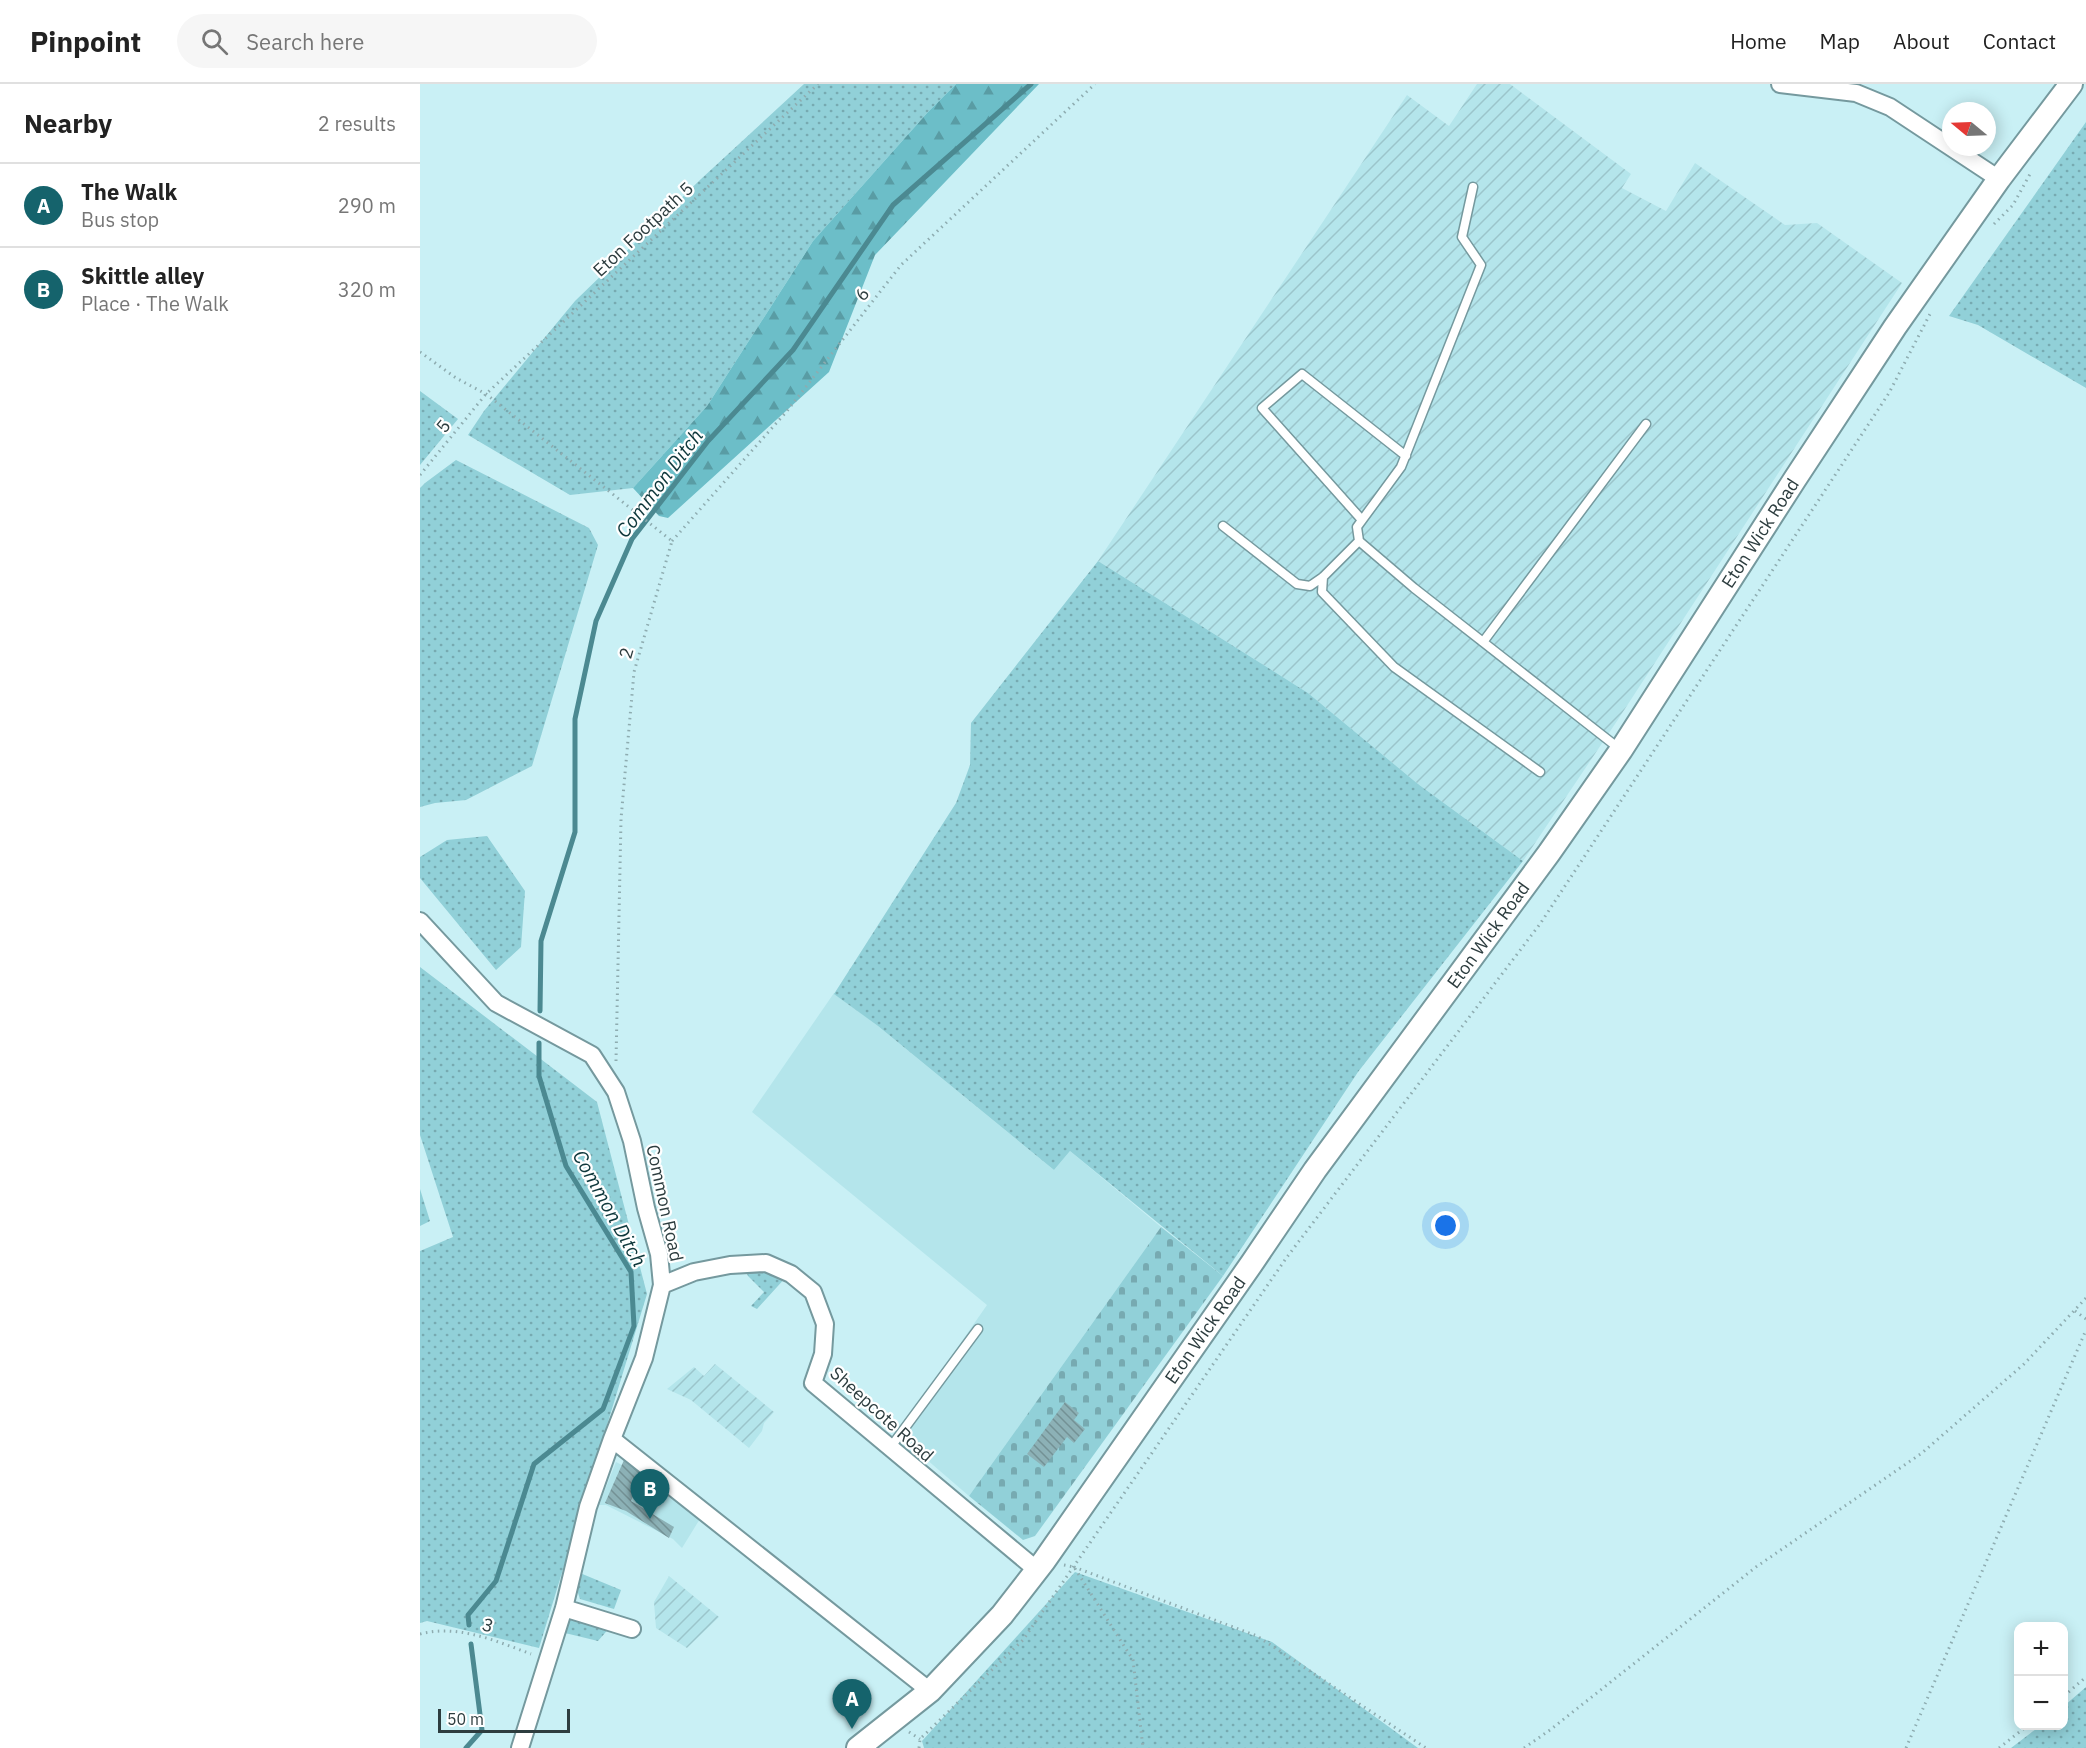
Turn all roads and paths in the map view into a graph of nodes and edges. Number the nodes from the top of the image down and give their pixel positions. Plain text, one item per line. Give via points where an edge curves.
1 (818, 84) edge
2 (1095, 84) edge
3 (2071, 84) edge
4 (1788, 85) edge
5 (1999, 178) junction
6 (1473, 187) dead end
7 (420, 352) edge
8 (486, 394) junction
9 (1646, 424) dead end
10 (1406, 456) junction
11 (420, 475) edge
12 (1362, 520) junction
13 (1223, 526) dead end
14 (672, 541) junction
15 (1359, 541) junction
16 (1323, 577) junction
17 (1483, 642) junction
18 (1622, 750) junction
19 (1540, 772) dead end
20 (420, 921) edge
21 (616, 1092) junction
22 (662, 1285) junction
23 (2086, 1298) edge
24 (2086, 1303) edge
25 (2075, 1310) junction
26 (2086, 1319) edge
27 (978, 1329) dead end
28 (2086, 1330) edge
29 (612, 1439) junction
30 (890, 1449) junction
31 (1040, 1565) junction
32 (1074, 1567) junction
33 (564, 1608) junction
34 (632, 1629) dead end
35 (420, 1634) edge
36 (547, 1659) junction
37 (2086, 1677) edge
38 (930, 1691) junction
39 (2068, 1693) edge
40 (2021, 1730) edge
41 (920, 1739) dead end
42 (520, 1748) edge
43 (858, 1748) edge
44 (919, 1748) edge
45 (1143, 1748) edge
46 (1426, 1748) edge
47 (1524, 1748) edge
48 (1905, 1748) edge
49 (1999, 1748) edge

1 - 8 path, Eton Footpath 5
2 - 14 path, 6 via 901,265 787,411
3 - 5 main road, Eton Wick Road
4 - 5 street via 1856,93 1890,107
5 - 18 main road, Eton Wick Road via 1880,350
6 - 10 lane via 1462,237 1481,266
7 - 8 path
8 - 11 path, 5
8 - 14 path
9 - 17 lane
10 - 12 lane
10 - 12 lane via 1302,374 1262,408
12 - 15 lane via 1357,527
13 - 16 lane via 1297,584 1310,586
14 - 21 path, 2 via 634,672 621,819
15 - 16 lane
15 - 17 lane
16 - 19 lane via 1322,592 1394,667
17 - 18 lane
18 - 31 main road, Eton Wick Road via 1315,1170
20 - 21 street, Common Road via 496,1003 592,1055
21 - 22 street, Common Road via 659,1254
22 - 29 street, Common Road via 644,1358
22 - 30 street, Sheepcote Road via 694,1272 730,1265 766,1263 791,1274 813,1292 825,1324 823,1354 813,1383
23 - 25 path
24 - 25 path
25 - 26 path
25 - 47 path via 2024,1364 1922,1452 1756,1567
27 - 30 lane
28 - 48 path
29 - 33 street, Common Road via 588,1507
29 - 38 street
30 - 31 street, Sheepcote Road
31 - 32 path
31 - 38 main road, Eton Wick Road via 1002,1615
32 - 45 path via 1133,1660
32 - 46 path via 1257,1636
33 - 34 street
33 - 36 street, Common Road
35 - 36 path, 3 via 435,1630 478,1635
36 - 42 street, Common Road
37 - 39 path
38 - 43 main road, Eton Wick Road
40 - 49 path
41 - 44 path

